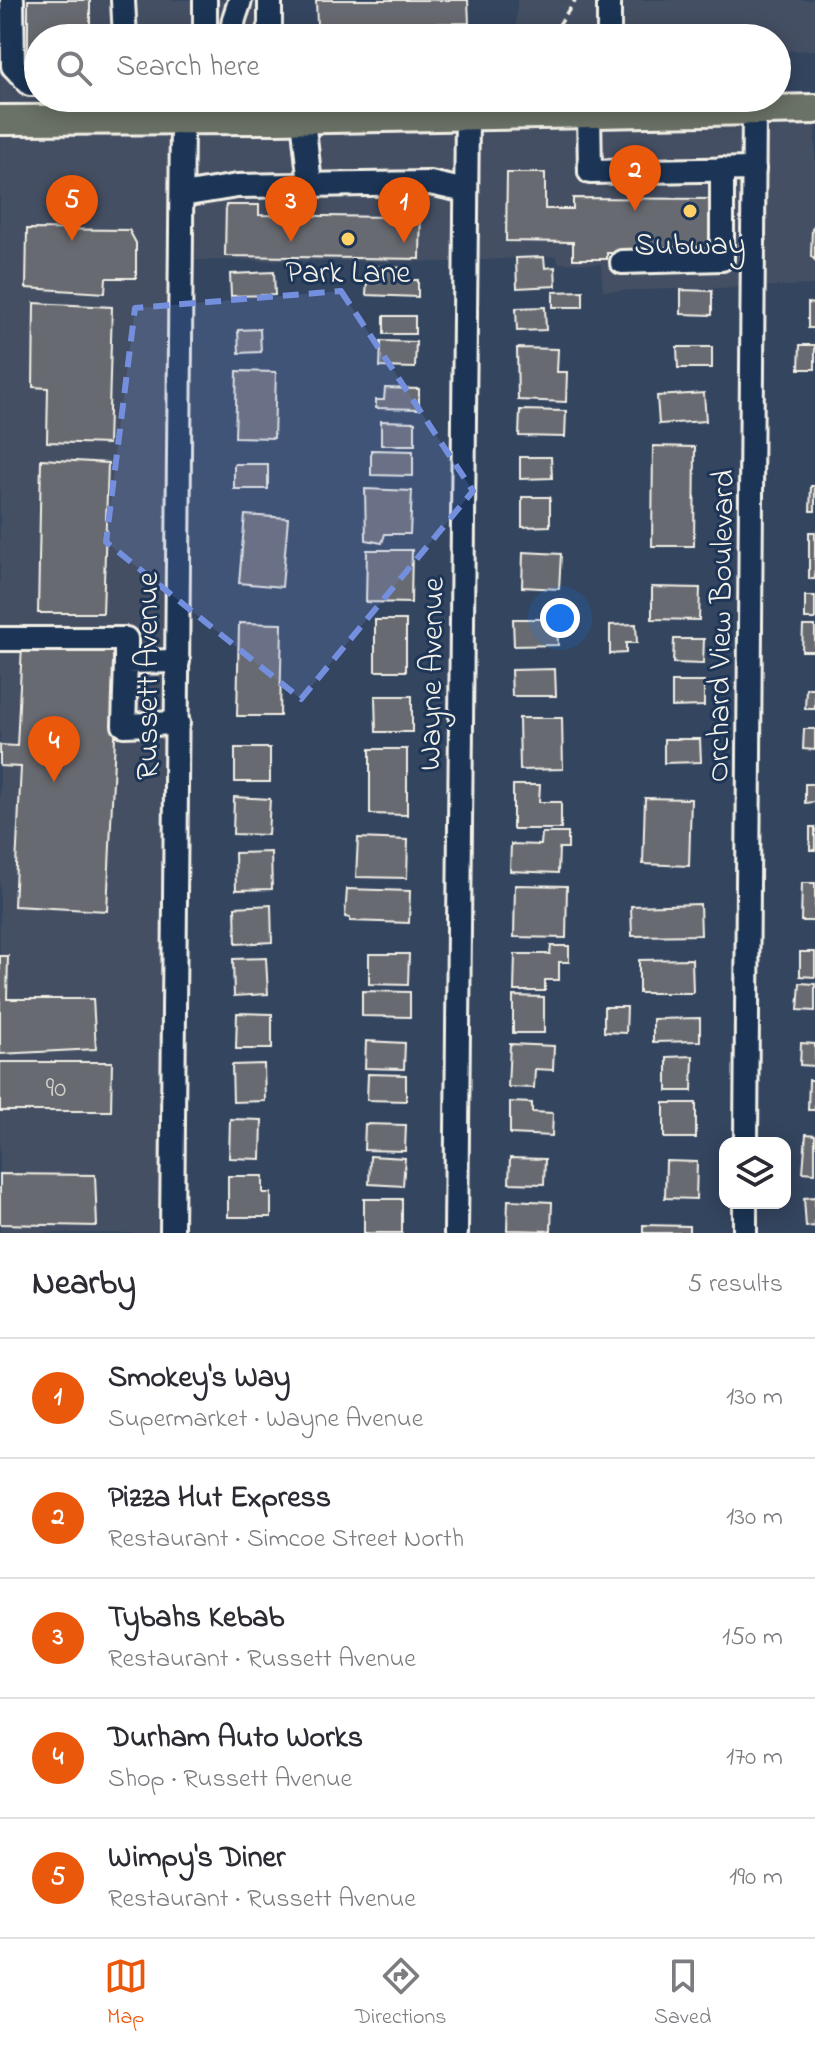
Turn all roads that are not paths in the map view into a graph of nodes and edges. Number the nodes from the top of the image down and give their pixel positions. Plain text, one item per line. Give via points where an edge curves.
1 (12, 0) edge
2 (123, 0) edge
3 (205, 0) edge
4 (240, 0) edge
5 (270, 0) edge
6 (609, 0) edge
7 (124, 24) edge
8 (205, 24) edge
9 (233, 24) edge
10 (270, 24) edge
11 (609, 24) edge
12 (24, 78) edge
13 (791, 109) edge
14 (815, 109) edge
15 (45, 112) edge
16 (198, 112) edge
17 (518, 112) edge
18 (602, 112) edge
19 (754, 112) edge
20 (467, 115) junction
21 (303, 118) junction
22 (0, 120) edge
23 (722, 169) junction
24 (754, 169) junction
25 (310, 185) junction
26 (466, 191) junction
27 (182, 195) junction
28 (754, 258) junction
29 (722, 259) junction
30 (622, 262) dead end
31 (0, 639) edge
32 (178, 661) junction
33 (126, 662) junction
34 (178, 723) junction
35 (746, 1137) edge
36 (745, 1209) edge
37 (172, 1233) edge
38 (456, 1233) edge
39 (745, 1233) edge

1 - 12 street via 13,66
2 - 7 street
3 - 8 street
4 - 9 street
5 - 10 street
6 - 11 street
13 - 14 main road
15 - 22 main road
16 - 21 main road
16 - 27 street, Russett Avenue
17 - 20 main road
18 - 23 street via 590,172
19 - 24 street, Orchard View Boulevard
20 - 21 main road
20 - 26 street, Wayne Avenue
21 - 25 street
23 - 24 street
23 - 29 street
24 - 28 street, Orchard View Boulevard
25 - 26 street via 430,183
25 - 27 street via 237,186
26 - 38 street, Wayne Avenue
27 - 32 street, Russett Avenue
28 - 29 street
28 - 35 street, Orchard View Boulevard
29 - 30 street
31 - 33 street via 126,639
32 - 33 street
32 - 34 street, Russett Avenue
33 - 34 street via 124,725
34 - 37 street, Russett Avenue
36 - 39 street

